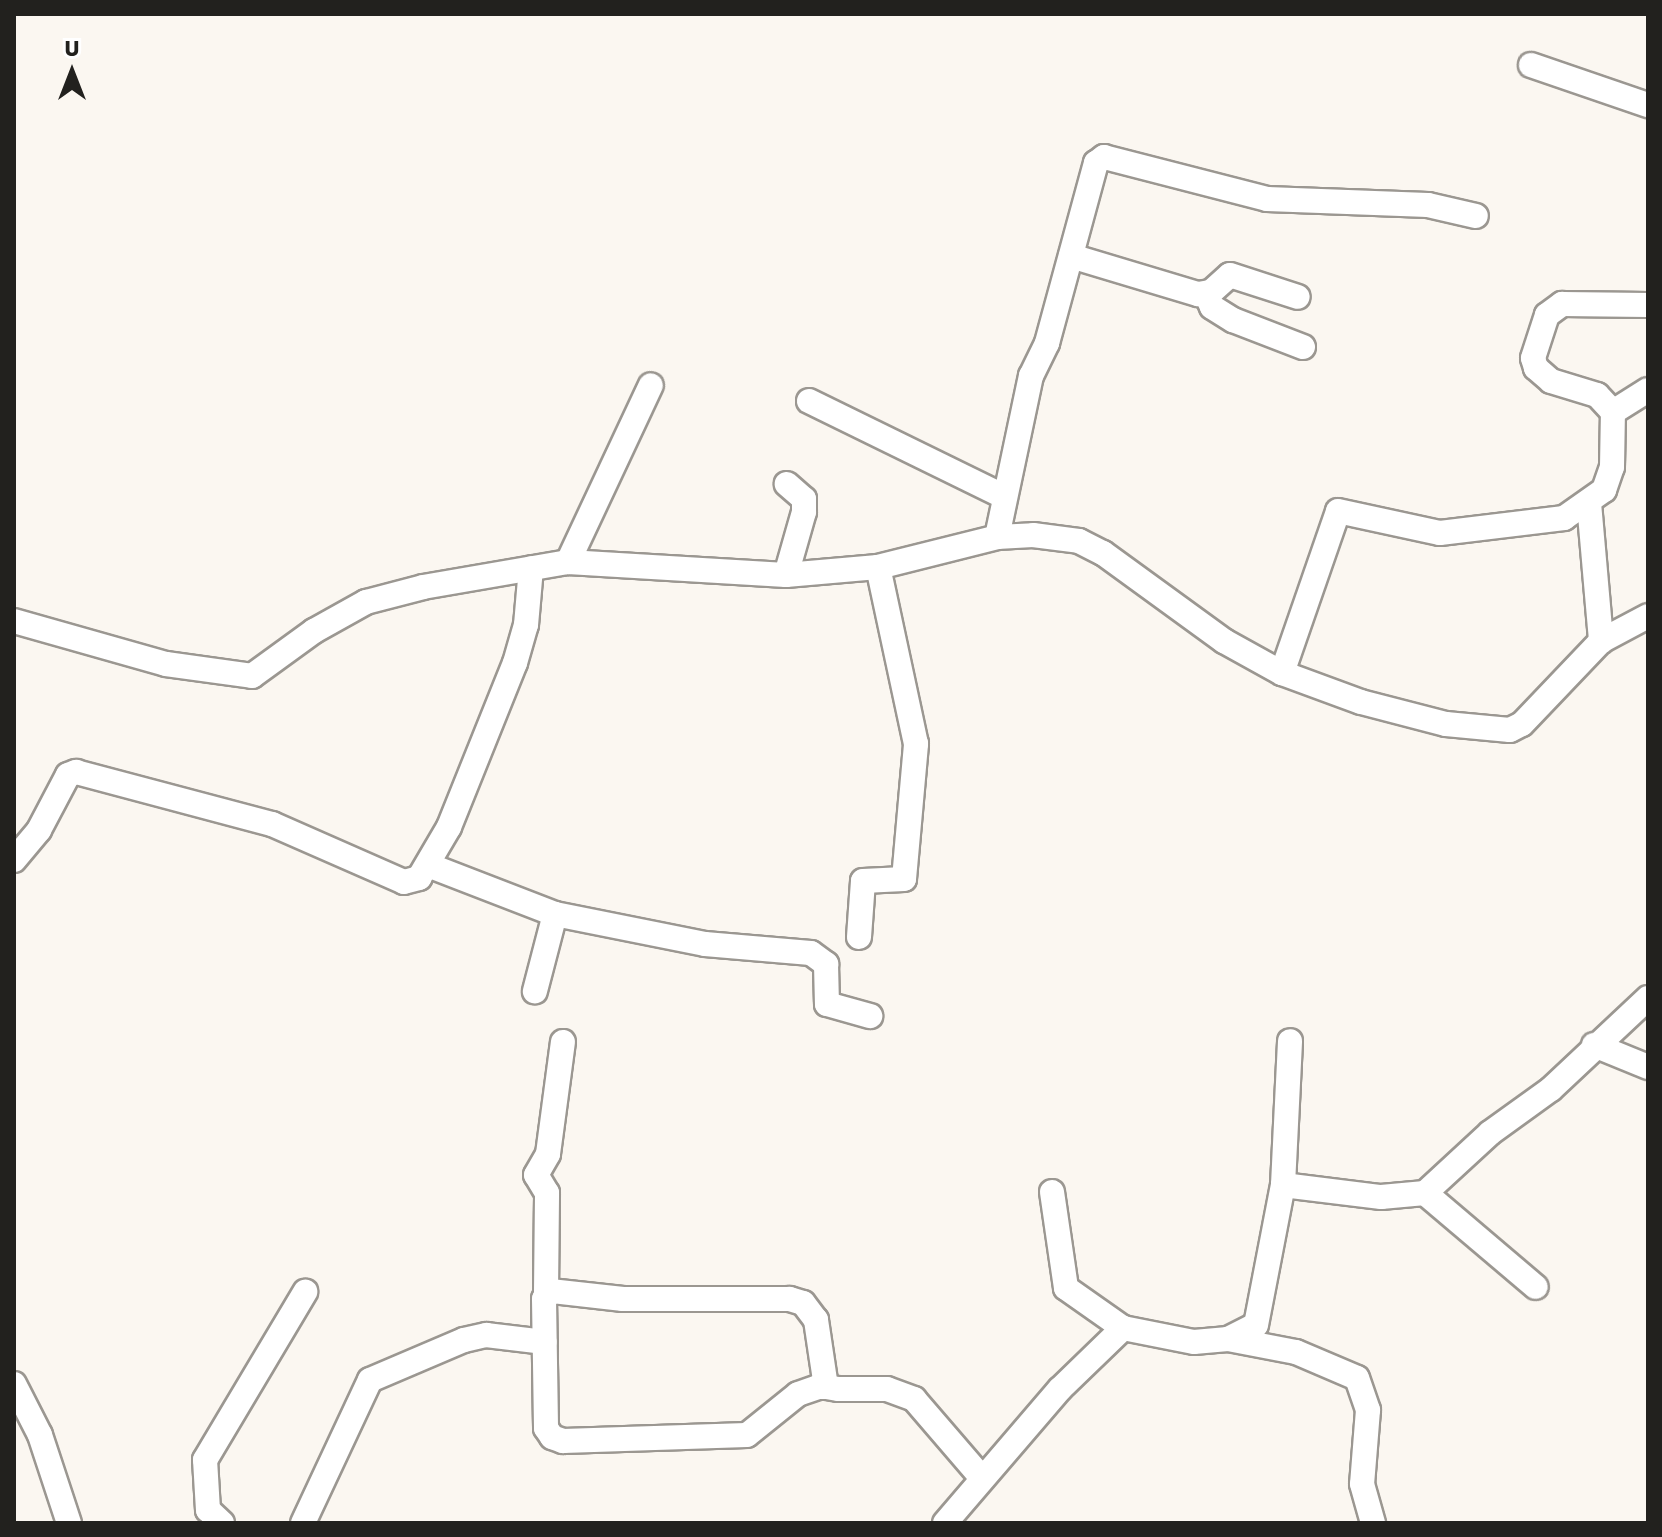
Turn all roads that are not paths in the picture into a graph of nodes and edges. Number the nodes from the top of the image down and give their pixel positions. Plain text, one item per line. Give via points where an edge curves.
1 (1531, 65) dead end
2 (1648, 105) edge
3 (1476, 216) dead end
4 (1071, 256) junction
5 (1206, 294) junction
6 (1298, 297) dead end
7 (1648, 305) edge
8 (1303, 347) dead end
9 (651, 385) dead end
10 (1648, 390) edge
11 (809, 401) dead end
12 (1613, 412) junction
13 (787, 484) dead end
14 (1003, 496) junction
15 (1589, 503) junction
16 (997, 537) junction
17 (568, 562) junction
18 (878, 567) junction
19 (531, 568) junction
20 (786, 575) junction
21 (1648, 616) edge
22 (14, 621) edge
23 (1601, 641) junction
24 (1282, 673) junction
25 (14, 860) edge
26 (428, 865) junction
27 (555, 914) junction
28 (859, 937) dead end
29 (535, 991) dead end
30 (1648, 998) edge
31 (870, 1016) dead end
32 (1290, 1041) dead end
33 (563, 1042) dead end
34 (1594, 1045) junction
35 (1648, 1067) edge
36 (1283, 1185) junction
37 (1052, 1192) dead end
38 (1425, 1193) junction
39 (1536, 1287) dead end
40 (305, 1292) dead end
41 (546, 1292) junction
42 (1123, 1328) junction
43 (1228, 1339) junction
44 (545, 1342) junction
45 (14, 1384) edge
46 (826, 1387) junction
47 (982, 1478) junction
48 (69, 1523) edge
49 (222, 1523) edge
50 (303, 1523) edge
51 (945, 1523) edge
52 (1373, 1523) edge

1 - 2 street
3 - 4 street via 1428,205 1267,199 1104,157 1096,163
4 - 5 street
4 - 14 street via 1047,343 1031,376
5 - 6 street via 1230,275
5 - 8 street via 1212,307 1233,320
7 - 12 street via 1562,304 1547,315 1533,358 1536,368 1551,381 1597,395
9 - 17 street
10 - 12 street
11 - 14 street
12 - 15 street via 1610,479
13 - 20 street via 804,499 804,512
14 - 16 street
15 - 23 street
15 - 24 street via 1541,523 1440,533 1338,511
16 - 18 street
16 - 24 street via 1079,541 1224,641
17 - 19 street
17 - 20 street
18 - 20 street
18 - 28 street via 916,744 904,879 863,881
19 - 22 street via 366,602 252,676 166,664
19 - 26 street via 526,625 515,663 449,827
21 - 23 street
23 - 24 street via 1522,724 1510,730 1446,724 1361,702
25 - 26 street via 39,830 68,775 76,772 297,832 404,882 419,878
26 - 27 street
27 - 29 street
27 - 31 street via 705,944 811,953 826,964 827,1004
30 - 34 street
32 - 36 street
33 - 41 street via 548,1154 536,1175 547,1193
34 - 35 street
34 - 38 street via 1551,1089 1490,1133
36 - 38 street via 1381,1197
36 - 43 street via 1261,1314 1256,1325
37 - 42 street via 1066,1288
38 - 39 street
40 - 49 street via 205,1460 208,1510
41 - 44 street
41 - 46 street via 623,1299 779,1297 803,1303 821,1335
42 - 43 street via 1194,1342
42 - 47 street via 1060,1389
43 - 52 street via 1296,1352 1357,1378 1368,1410 1362,1484
44 - 46 street via 546,1428 563,1441 747,1435 798,1394
44 - 50 street via 475,1338 370,1380
45 - 48 street via 40,1435
46 - 47 street via 903,1392
47 - 51 street

